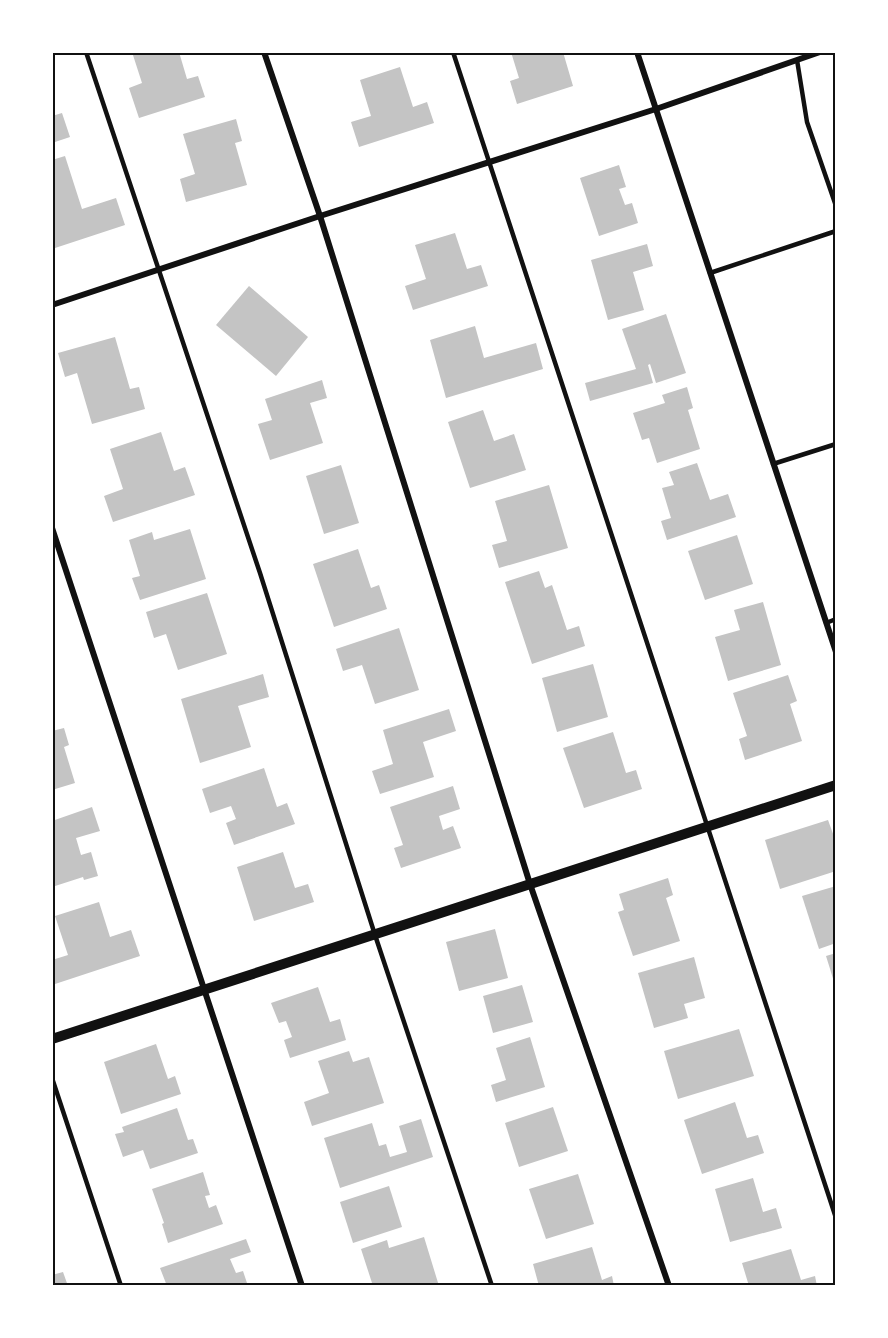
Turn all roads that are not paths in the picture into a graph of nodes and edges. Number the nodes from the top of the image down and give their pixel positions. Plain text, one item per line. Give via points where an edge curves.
1 (86, 52) edge
2 (264, 52) edge
3 (453, 52) edge
4 (637, 52) edge
5 (820, 52) edge
6 (797, 60) junction
7 (656, 109) junction
8 (489, 162) junction
9 (836, 206) edge
10 (320, 216) junction
11 (836, 231) edge
12 (158, 270) junction
13 (710, 273) junction
14 (52, 305) edge
15 (836, 444) edge
16 (773, 464) junction
17 (52, 528) edge
18 (836, 620) edge
19 (826, 623) junction
20 (836, 652) edge
21 (836, 785) edge
22 (708, 826) junction
23 (530, 884) junction
24 (375, 935) junction
25 (205, 990) junction
26 (52, 1039) edge
27 (52, 1078) edge
28 (836, 1218) edge
29 (121, 1286) edge
30 (302, 1286) edge
31 (492, 1286) edge
32 (669, 1286) edge

1 - 12 lane
2 - 10 street
3 - 8 lane
4 - 7 street
5 - 6 street
6 - 7 street
6 - 9 lane via 807,122
7 - 8 street
7 - 13 street
8 - 10 street
8 - 22 lane
10 - 12 street
10 - 23 street
11 - 13 lane
12 - 14 street
12 - 24 lane
13 - 16 street
15 - 16 lane
16 - 19 street
17 - 25 street
18 - 19 lane
19 - 20 street
21 - 22 street
22 - 23 street
22 - 28 lane
23 - 24 street
23 - 32 street
24 - 25 street
24 - 31 lane
25 - 26 street
25 - 30 street
27 - 29 lane

